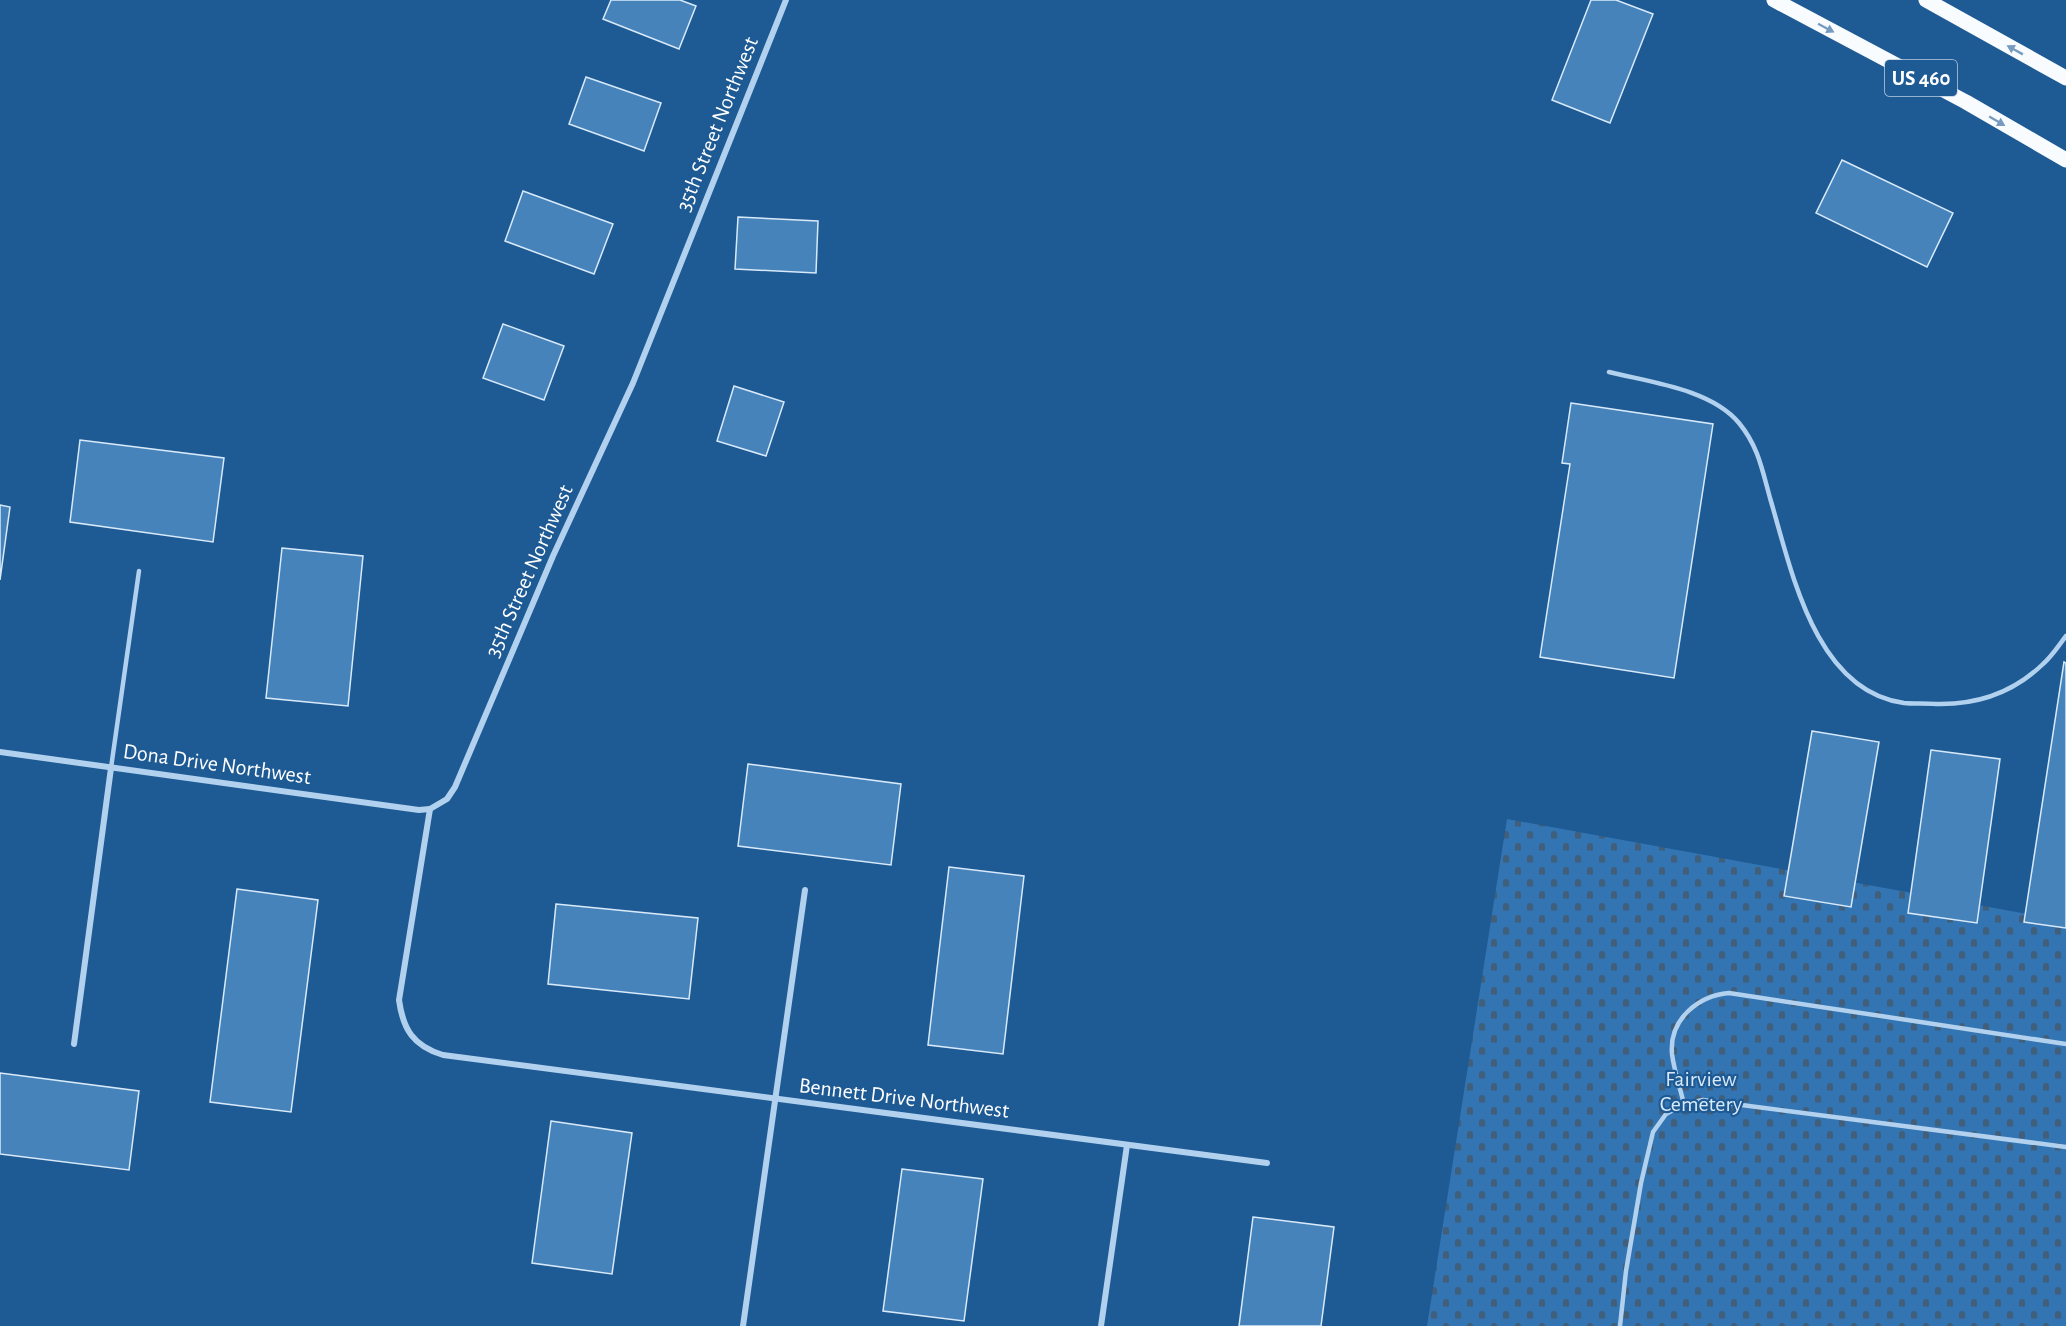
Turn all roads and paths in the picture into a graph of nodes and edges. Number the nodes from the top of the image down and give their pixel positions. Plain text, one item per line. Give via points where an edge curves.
1 (786, 0) edge
2 (1774, 0) edge
3 (1926, 0) edge
4 (2066, 78) edge
5 (2066, 160) edge
6 (1609, 372) dead end
7 (139, 571) dead end
8 (2066, 636) edge
9 (0, 752) edge
10 (111, 768) junction
11 (430, 809) junction
12 (805, 890) dead end
13 (74, 1044) dead end
14 (2066, 1044) edge
15 (776, 1100) junction
16 (1684, 1104) junction
17 (1127, 1145) junction
18 (2066, 1147) edge
19 (1267, 1163) dead end
20 (743, 1326) edge
21 (1101, 1326) edge
22 (1620, 1326) edge

1 - 11 street, 35th Street Northwest via 633,383 553,556 456,787 447,799
2 -> 5 main road, US 460
4 -> 3 main road
6 - 8 lane via 1691,393 1713,402 1737,421 1755,446 1800,601 1825,648 1846,675 1872,693 1902,703 1950,704 1995,696 2044,663
7 - 10 lane
9 - 10 street, Dona Drive Northwest
10 - 11 street, Dona Drive Northwest
10 - 13 street
11 - 15 street, Bennett Drive Northwest via 399,1000 402,1021 413,1039 443,1055
12 - 15 street
14 - 16 lane via 1718,994 1699,1000 1683,1015 1675,1030 1672,1053
15 - 17 street, Bennett Drive Northwest
15 - 20 street
16 - 18 lane via 1703,1100
16 - 22 lane via 1666,1114 1653,1132 1626,1271
17 - 19 street, Bennett Drive Northwest
17 - 21 street

